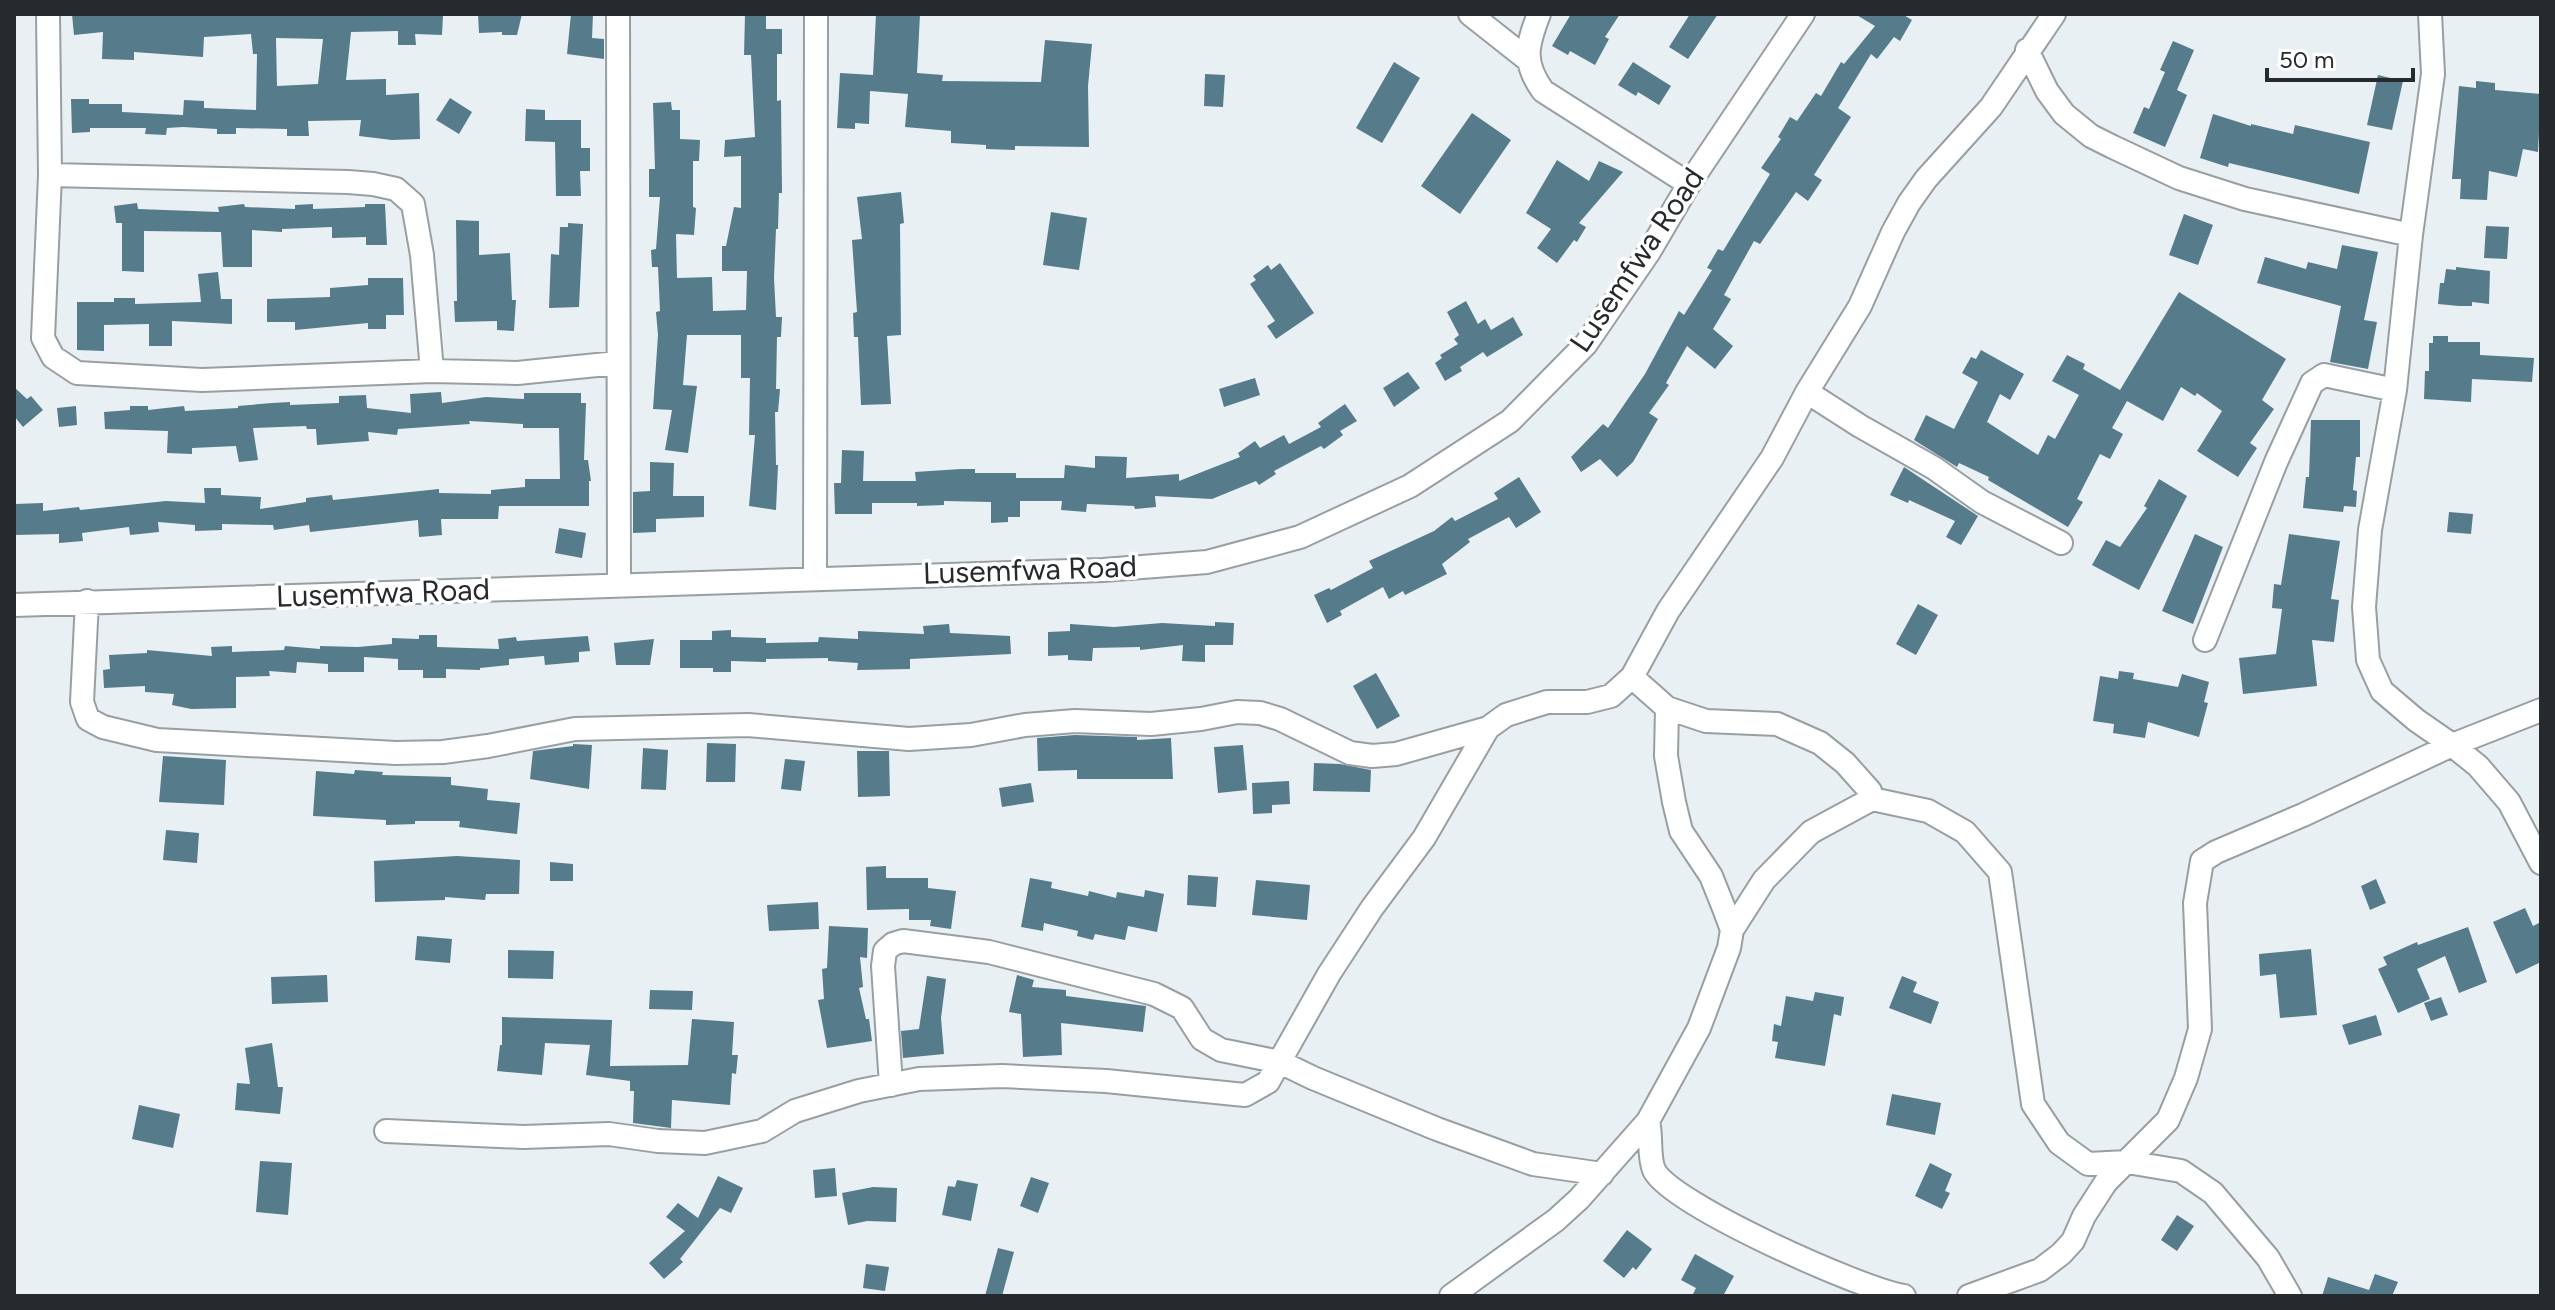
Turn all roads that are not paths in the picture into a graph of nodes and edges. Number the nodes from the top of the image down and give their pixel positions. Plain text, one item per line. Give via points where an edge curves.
1 (48, 14) edge
2 (618, 14) edge
3 (816, 14) edge
4 (1470, 14) edge
5 (1539, 14) edge
6 (1803, 14) edge
7 (2054, 14) edge
8 (2430, 14) edge
9 (2027, 50) junction
10 (1527, 59) junction
11 (50, 175) junction
12 (1689, 184) junction
13 (2411, 235) junction
14 (617, 363) junction
15 (432, 371) junction
16 (2395, 390) junction
17 (1807, 392) junction
18 (2061, 543) dead end
19 (815, 578) junction
20 (619, 585) junction
21 (87, 601) junction
22 (14, 605) edge
23 (2205, 640) dead end
24 (1632, 677) junction
25 (1667, 708) junction
26 (2541, 710) edge
27 (1488, 728) junction
28 (2452, 745) junction
29 (1872, 799) junction
30 (2541, 863) edge
31 (1732, 930) junction
32 (1280, 1062) junction
33 (891, 1085) junction
34 (1648, 1121) junction
35 (386, 1131) dead end
36 (2127, 1162) junction
37 (1602, 1174) junction
38 (1451, 1296) edge
39 (1904, 1296) edge
40 (1969, 1296) edge
41 (2290, 1296) edge

1 - 11 street
2 - 14 street
3 - 19 street
4 - 10 street
5 - 10 street
6 - 12 street, Lusemfwa Road
7 - 9 street
8 - 13 street via 2433,74
9 - 13 street via 2064,114 2113,147 2179,178 2245,199
9 - 17 street via 1991,107 1909,203 1860,306
10 - 12 street via 1543,91
11 - 15 street via 348,182 396,189 413,204
11 - 15 street via 43,338 53,357 77,373 202,380
12 - 19 street, Lusemfwa Road via 1586,344 1510,421 1410,486 1300,537 1207,562
13 - 16 street
14 - 15 street via 517,373
14 - 20 street
16 - 23 street via 2324,375 2312,383
16 - 28 street via 2370,530 2364,607 2368,660 2382,691
17 - 18 street via 1982,502
17 - 24 street via 1772,458 1668,611
19 - 20 street, Lusemfwa Road
20 - 21 street, Lusemfwa Road
21 - 22 street, Lusemfwa Road
21 - 27 street via 82,702 88,719 157,740 443,752 575,729 748,725 909,739 1075,721 1151,724 1237,712 1280,719 1350,753 1372,756
24 - 25 street
24 - 27 street via 1611,696 1547,702 1506,715
25 - 29 street via 1706,721 1777,724 1820,743
25 - 31 street via 1666,756 1681,831 1711,876
26 - 28 street
27 - 32 street via 1424,838 1329,974
28 - 30 street via 2509,802
28 - 36 street via 2202,861 2195,903 2200,1029 2168,1120
29 - 31 street via 1811,832 1764,880
29 - 36 street via 1928,811 1953,825 2000,872 2033,1104 2059,1143 2088,1164
31 - 34 street via 1699,1028
32 - 33 street via 1268,1082 1245,1095 1002,1076
32 - 33 street via 1221,1050 1202,1039 1182,1008 1154,994 989,952 903,941 885,951 883,966
32 - 37 street via 1533,1164
33 - 35 street via 795,1111 762,1131 705,1143 609,1134 523,1137
34 - 37 street
34 - 39 street via 1653,1169 1666,1185 1785,1250 1856,1282
36 - 40 street via 2106,1182 2061,1254 2040,1270
36 - 41 street via 2181,1171 2213,1193 2268,1258
37 - 38 street via 1556,1220

